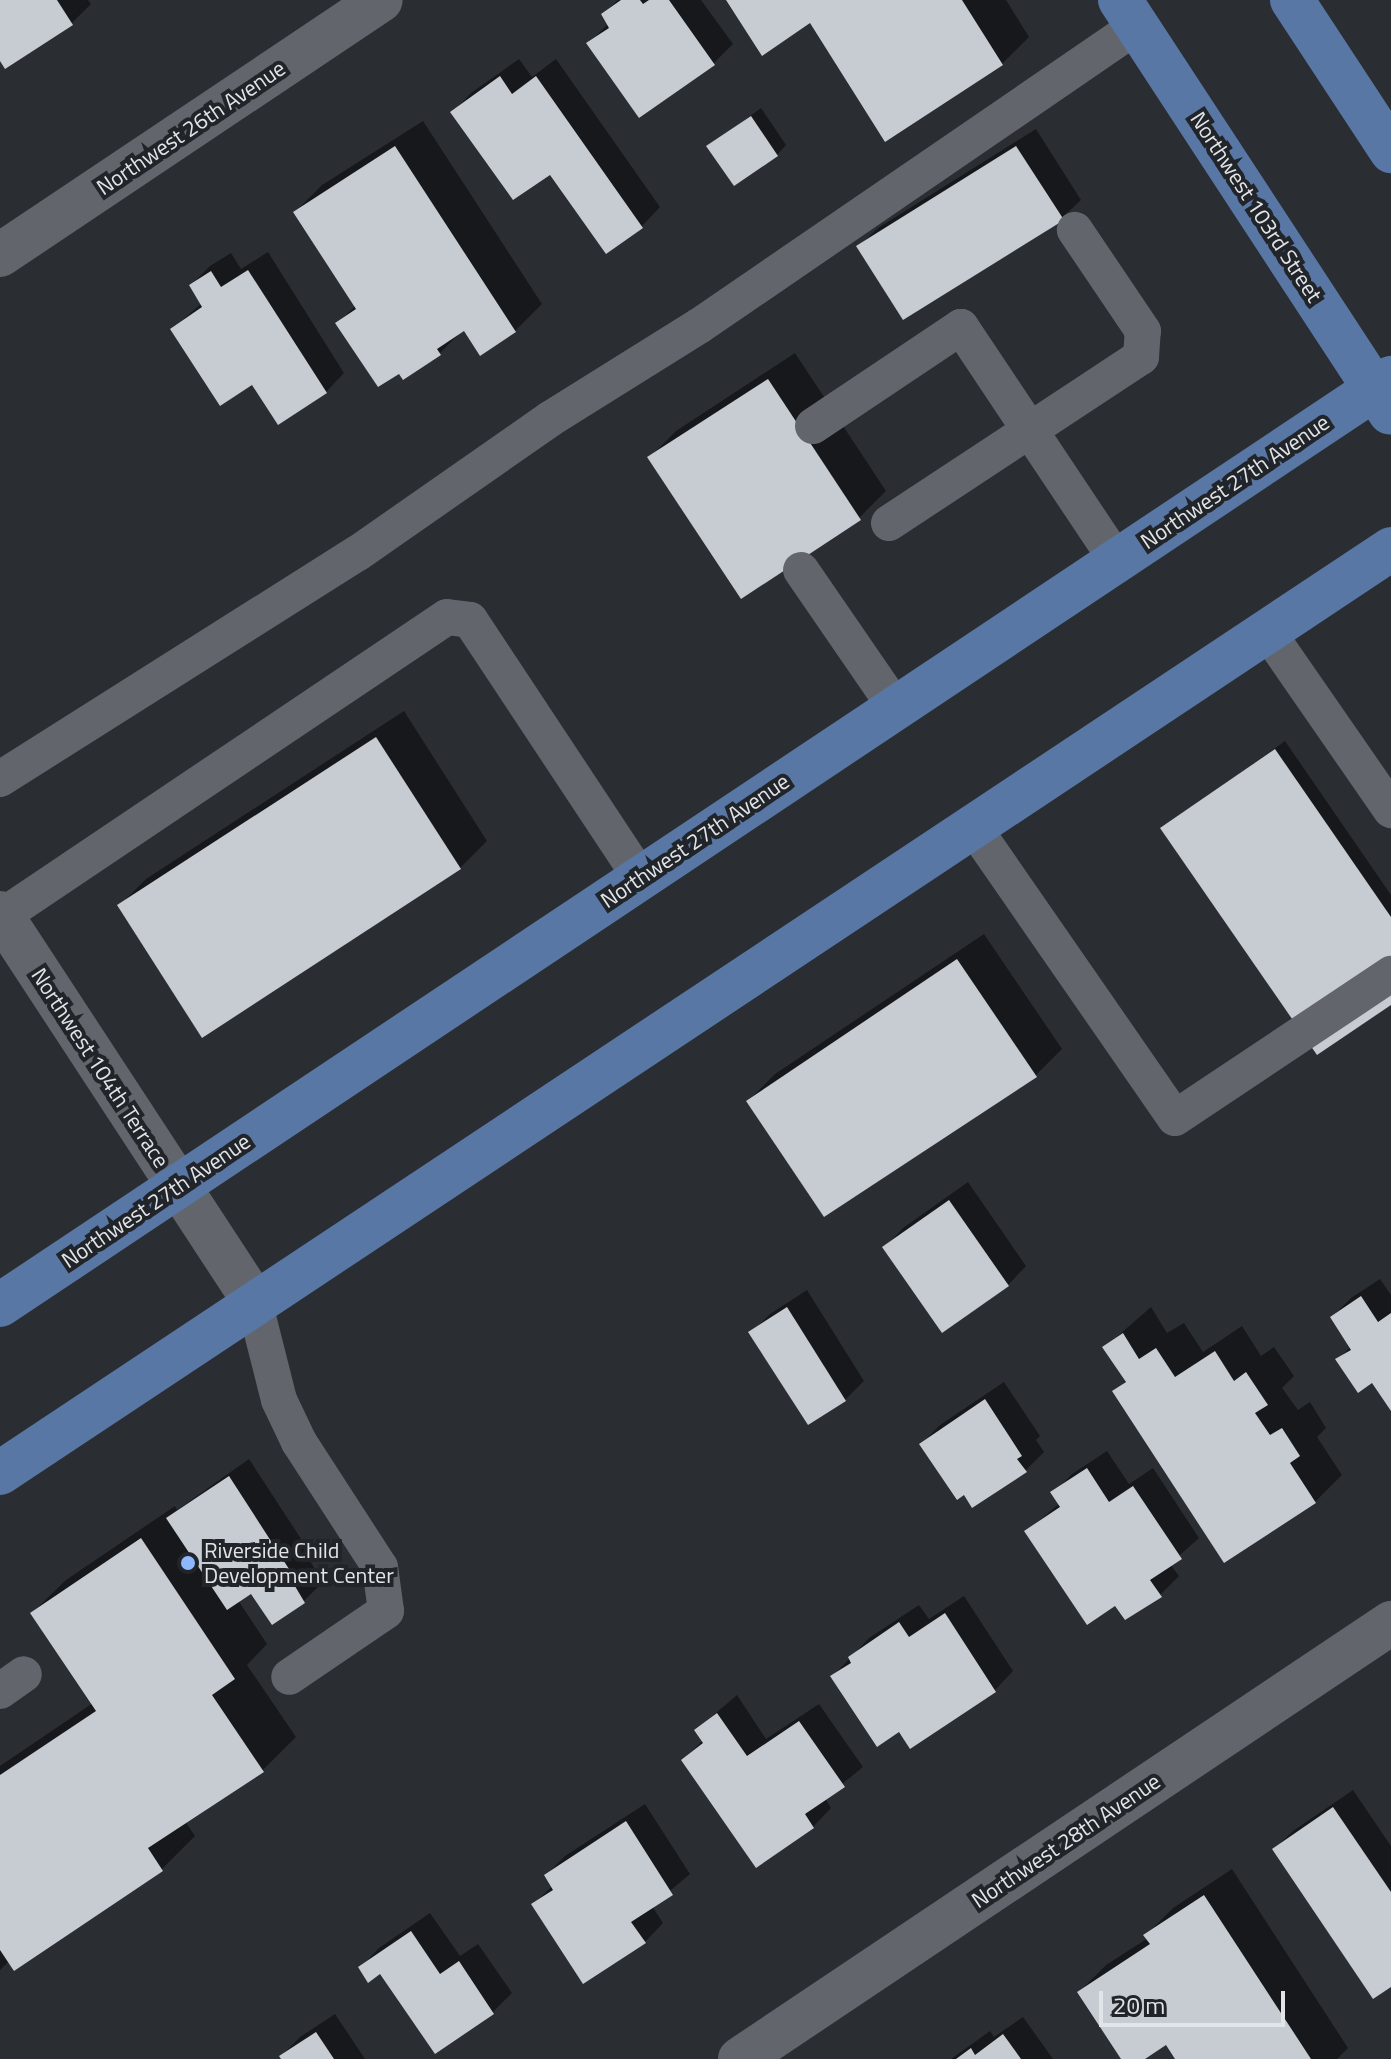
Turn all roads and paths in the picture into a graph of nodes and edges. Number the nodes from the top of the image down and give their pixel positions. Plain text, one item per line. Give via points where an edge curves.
1 (381, 0) edge
2 (1305, 5) edge
3 (1129, 13) edge
4 (1391, 151) edge
5 (1075, 230) dead end
6 (0, 255) edge
7 (1386, 393) edge
8 (813, 426) dead end
9 (1030, 430) junction
10 (889, 523) dead end
11 (1391, 549) edge
12 (1117, 561) junction
13 (801, 570) dead end
14 (1267, 631) junction
15 (896, 708) junction
16 (0, 779) edge
17 (1386, 791) edge
18 (972, 825) junction
19 (640, 877) junction
20 (1, 915) edge
21 (1391, 974) edge
22 (178, 1186) junction
23 (254, 1301) junction
24 (0, 1305) edge
25 (0, 1473) edge
26 (1391, 1623) edge
27 (289, 1677) dead end
28 (740, 2059) edge

1 - 6 street, Northwest 26th Avenue
2 - 4 main road
3 - 7 main road, Northwest 103rd Street
3 - 16 lane via 699,326 550,419 358,553
5 - 9 lane via 1143,331 1141,357
7 - 12 main road, Northwest 27th Avenue
8 - 9 lane via 961,327
9 - 10 lane
9 - 12 lane
11 - 14 main road
12 - 15 main road, Northwest 27th Avenue
13 - 15 lane
14 - 17 lane
14 - 18 main road
15 - 19 main road, Northwest 27th Avenue
18 - 21 lane via 1175,1118
18 - 23 main road
19 - 20 lane via 470,620 447,617
19 - 22 main road, Northwest 27th Avenue
20 - 22 street, Northwest 104th Terrace
22 - 23 street, Northwest 104th Terrace
22 - 24 main road, Northwest 27th Avenue
23 - 25 main road
23 - 27 lane via 279,1400 299,1442 380,1567 386,1611
26 - 28 street, Northwest 28th Avenue

